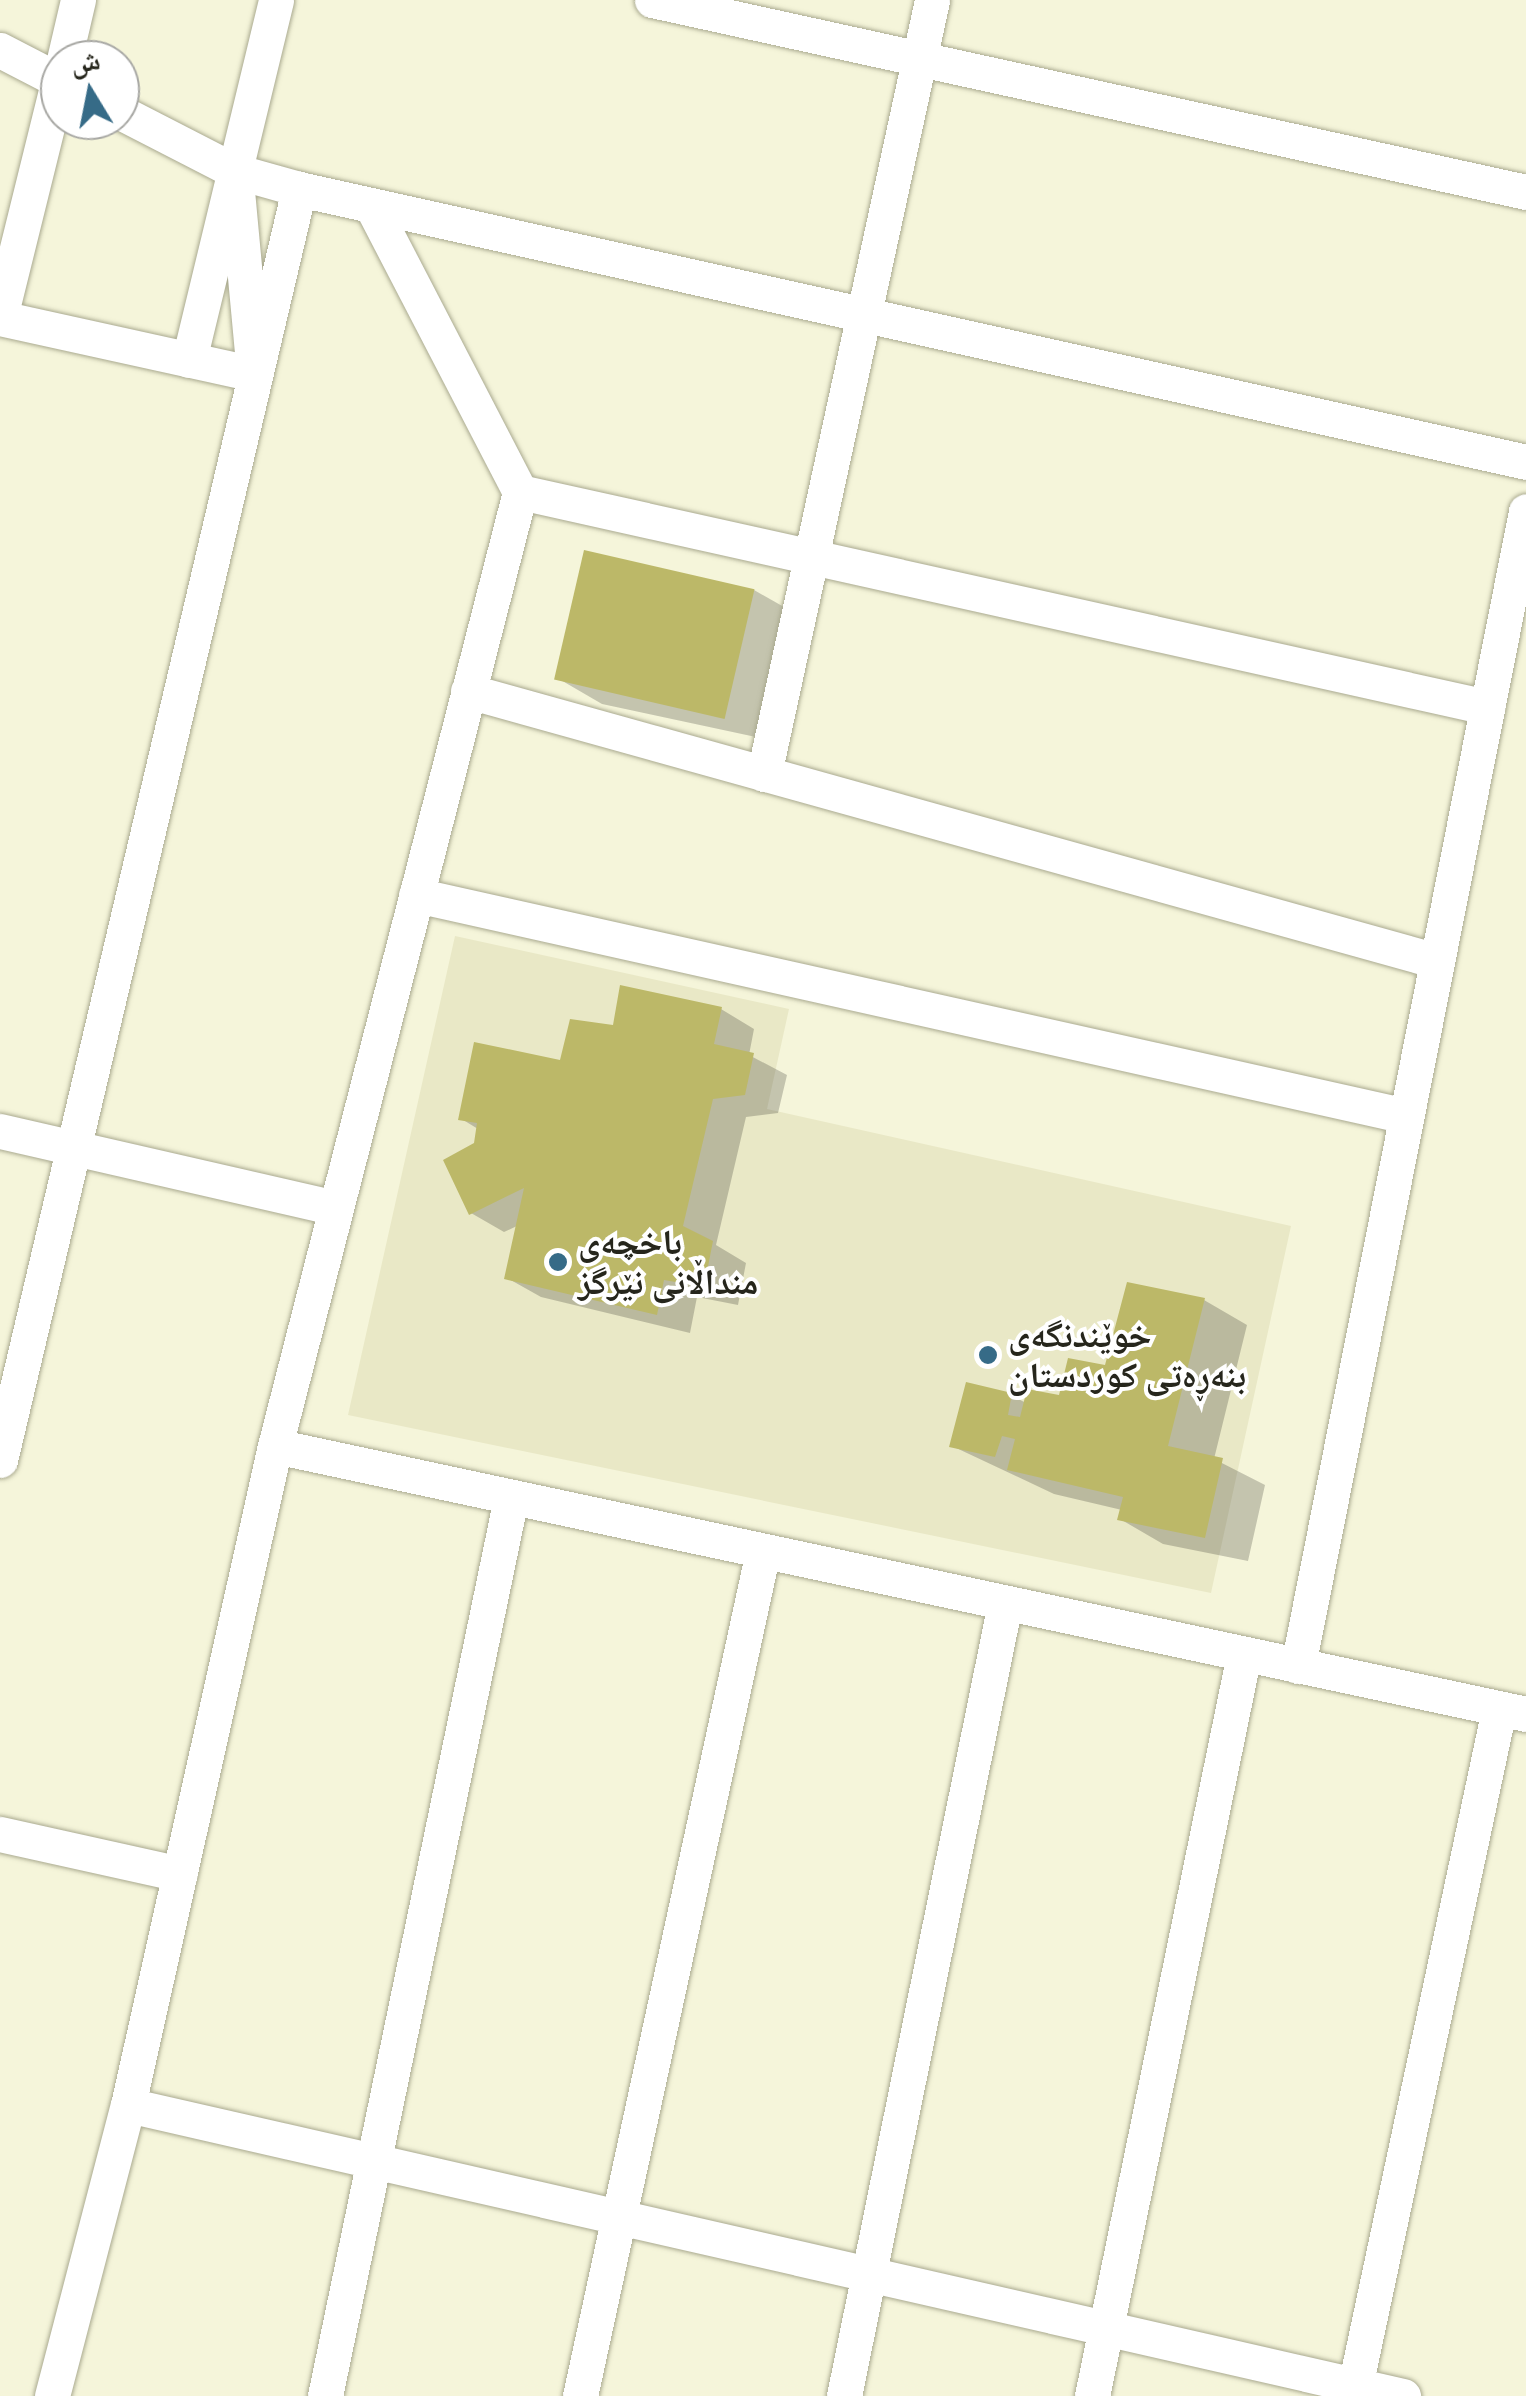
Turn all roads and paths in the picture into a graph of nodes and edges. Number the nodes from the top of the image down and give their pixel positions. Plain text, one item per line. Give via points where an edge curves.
1 (78, 0) edge
2 (276, 0) edge
3 (652, 0) edge
4 (932, 0) edge
5 (69, 40) edge
6 (0, 50) edge
7 (920, 58) junction
8 (40, 69) edge
9 (140, 122) edge
10 (45, 140) edge
11 (234, 171) junction
12 (299, 190) junction
13 (1526, 192) edge
14 (372, 206) junction
15 (244, 274) junction
16 (864, 315) junction
17 (0, 317) edge
18 (189, 360) junction
19 (254, 374) junction
20 (1526, 462) edge
21 (520, 492) junction
22 (1526, 511) edge
23 (810, 563) junction
24 (468, 691) junction
25 (1487, 708) junction
26 (764, 774) junction
27 (416, 895) junction
28 (1437, 962) junction
29 (1406, 1116) junction
30 (0, 1131) edge
31 (68, 1146) junction
32 (335, 1208) junction
33 (275, 1446) junction
34 (0, 1460) edge
35 (512, 1498) junction
36 (763, 1551) junction
37 (1006, 1603) junction
38 (1244, 1654) junction
39 (1298, 1666) junction
40 (1512, 1711) edge
41 (0, 1834) edge
42 (180, 1874) junction
43 (128, 2105) junction
44 (380, 2162) junction
45 (619, 2215) junction
46 (871, 2272) junction
47 (1106, 2324) junction
48 (1354, 2391) edge
49 (52, 2396) edge
50 (325, 2396) edge
51 (580, 2396) edge
52 (844, 2396) edge
53 (1092, 2396) edge
54 (1403, 2396) edge

1 - 5 street
2 - 11 street
3 - 7 street
4 - 7 street
6 - 8 street
7 - 13 street
7 - 16 street
9 - 11 street
10 - 17 street
11 - 12 street
11 - 15 street
11 - 18 street
12 - 14 street
12 - 15 street
12 - 19 street
14 - 16 street
14 - 21 street
15 - 18 street
15 - 19 street
16 - 20 street
16 - 23 street
17 - 18 street
18 - 19 street
19 - 31 street
21 - 23 street
21 - 24 street
22 - 25 street
23 - 25 street
23 - 26 street
24 - 26 street
24 - 27 street
25 - 28 street
26 - 28 street
27 - 29 street
27 - 32 street
28 - 29 street
29 - 39 street
30 - 31 street
31 - 32 street
31 - 34 street
32 - 33 street
33 - 35 street
33 - 42 street
35 - 36 street
35 - 44 street
36 - 37 street
36 - 45 street
37 - 38 street
37 - 46 street
38 - 39 street
38 - 47 street
39 - 40 street
40 - 48 street
41 - 42 street
42 - 43 street
43 - 44 street
43 - 49 street
44 - 45 street
44 - 50 street
45 - 46 street
45 - 51 street
46 - 47 street
46 - 52 street
47 - 48 street
47 - 53 street
48 - 54 street

